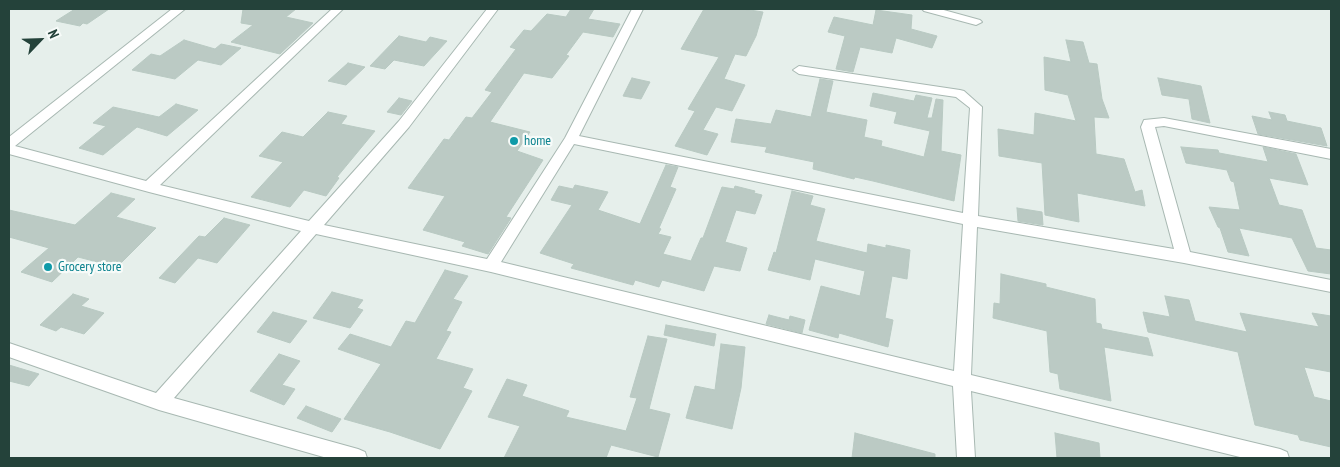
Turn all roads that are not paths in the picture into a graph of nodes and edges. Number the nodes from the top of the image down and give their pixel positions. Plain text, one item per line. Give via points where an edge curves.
1 (179, 9) edge
2 (338, 9) edge
3 (493, 9) edge
4 (637, 9) edge
5 (928, 9) edge
6 (976, 22) dead end
7 (799, 70) dead end
8 (571, 139) junction
9 (9, 144) edge
10 (9, 149) edge
11 (1331, 154) edge
12 (149, 187) junction
13 (969, 220) junction
14 (313, 228) junction
15 (1184, 257) junction
16 (491, 266) junction
17 (1331, 286) edge
18 (9, 350) edge
19 (962, 382) junction
20 (159, 402) junction
21 (358, 458) edge
22 (966, 458) edge
23 (1280, 458) edge

1 - 9 street
2 - 12 street
3 - 14 street via 404,124
4 - 8 street
5 - 6 street
7 - 13 street via 960,94 971,101 977,112
8 - 13 street
8 - 16 street
10 - 12 street
11 - 15 street via 1164,122 1149,123
12 - 14 street
13 - 15 street
13 - 19 street
14 - 16 street
14 - 20 street
15 - 17 street
16 - 19 street
18 - 20 street
19 - 22 street
19 - 23 street
20 - 21 street

